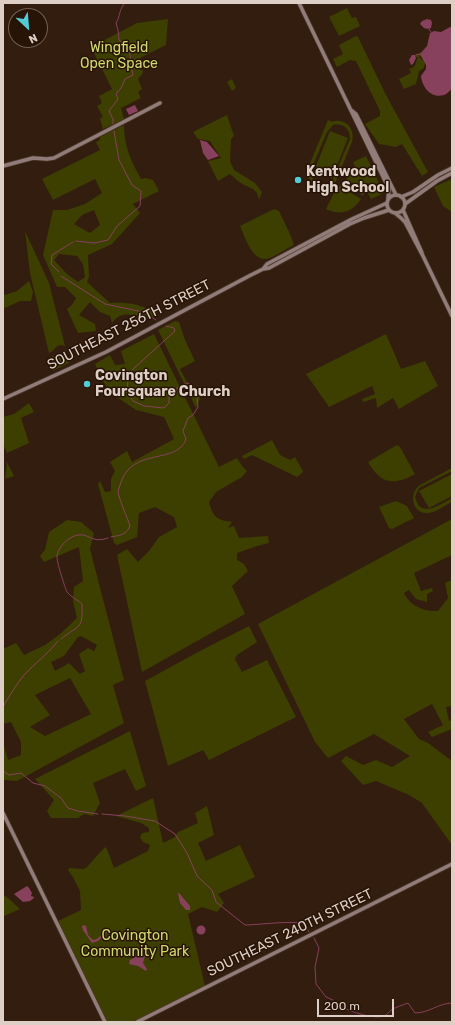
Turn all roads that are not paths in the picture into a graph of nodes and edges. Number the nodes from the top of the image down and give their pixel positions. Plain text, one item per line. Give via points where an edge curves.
1 (299, 3) edge
2 (160, 103) dead end
3 (351, 110) junction
4 (3, 166) edge
5 (452, 168) edge
6 (452, 173) edge
7 (396, 195) junction
8 (401, 197) junction
9 (388, 199) junction
10 (387, 203) junction
11 (405, 204) junction
12 (389, 210) junction
13 (403, 210) junction
14 (395, 213) junction
15 (340, 225) junction
16 (338, 230) junction
17 (423, 256) junction
18 (264, 269) junction
19 (452, 316) edge
20 (3, 399) edge
21 (3, 813) edge
22 (452, 864) edge
23 (105, 1022) edge
24 (137, 1022) edge

1 - 3 main road
2 - 4 main road via 54,158 33,158
3 - 7 main road via 356,114
3 - 9 main road via 389,188
5 - 8 main road
6 - 11 main road
7 - 8 main road
7 - 9 main road
8 - 11 main road
9 - 10 main road
10 - 12 main road
10 - 15 main road, SOUTHEAST 256TH STREET
11 - 13 main road
12 - 14 main road
12 - 16 main road, SOUTHEAST 256TH STREET
13 - 14 main road
13 - 17 main road
14 - 17 main road via 405,222
15 - 16 main road
15 - 18 main road, SOUTHEAST 256TH STREET via 267,264
16 - 18 main road, SOUTHEAST 256TH STREET
17 - 19 main road
18 - 20 main road, SOUTHEAST 256TH STREET via 106,352
21 - 23 main road
22 - 24 main road, SOUTHEAST 240TH STREET

